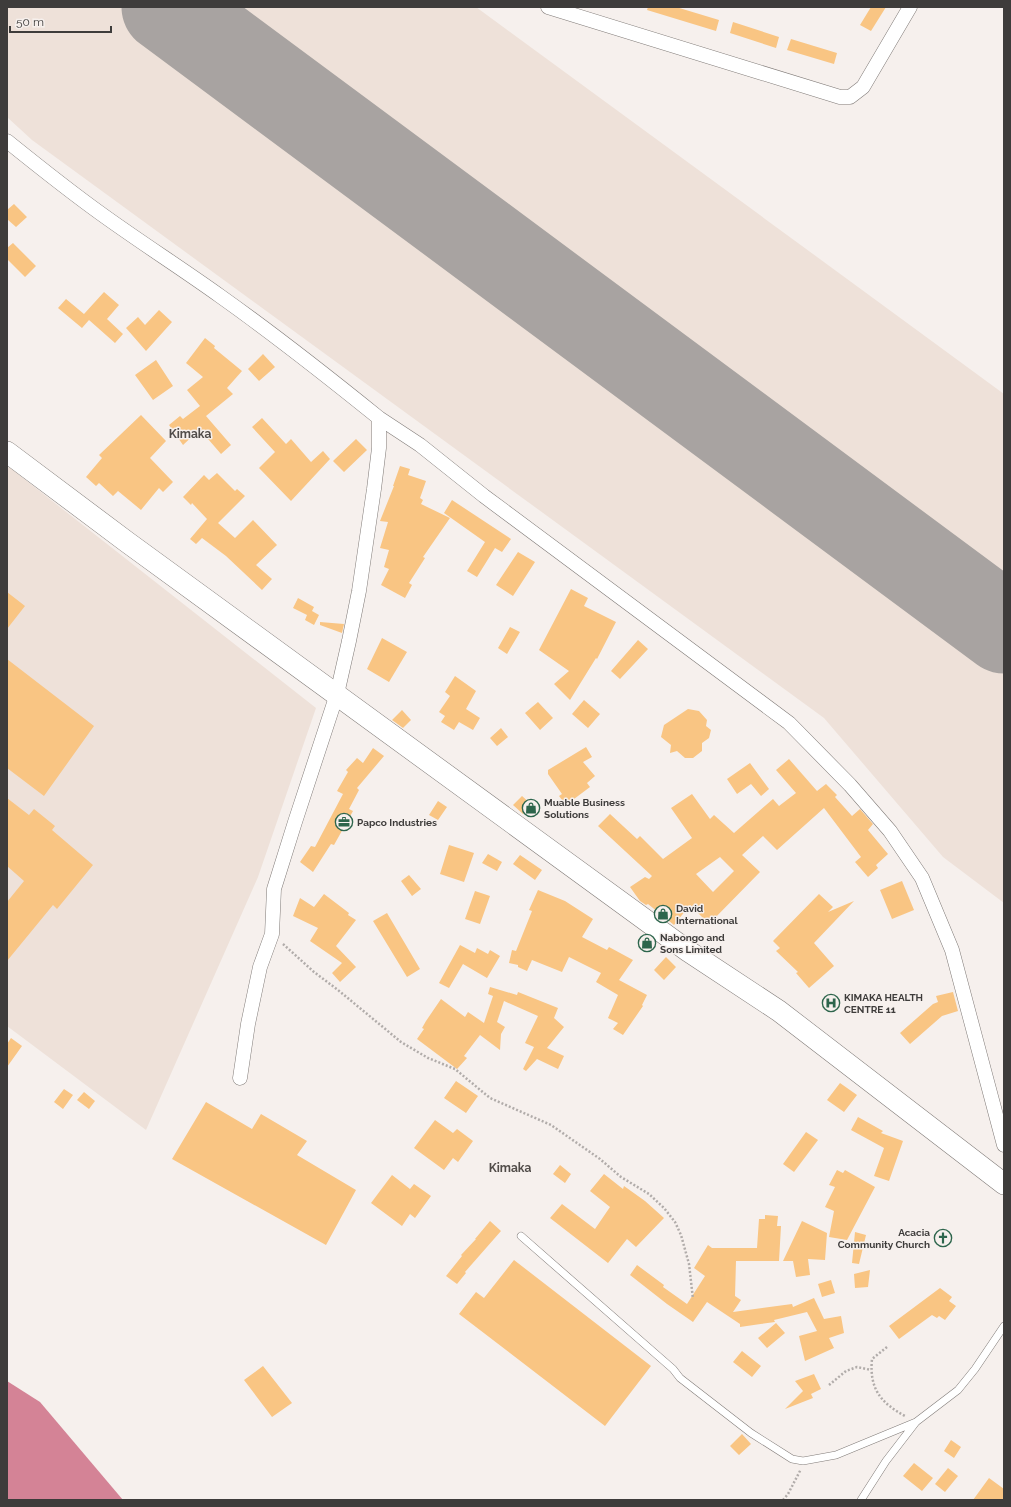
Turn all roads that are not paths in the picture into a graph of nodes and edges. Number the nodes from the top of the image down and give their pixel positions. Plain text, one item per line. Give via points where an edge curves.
1 (548, 7) edge
2 (910, 7) edge
3 (7, 141) edge
4 (379, 418) junction
5 (7, 452) edge
6 (337, 694) junction
7 (240, 1078) dead end
8 (1004, 1145) edge
9 (1004, 1184) edge
10 (521, 1236) dead end
11 (1004, 1326) edge
12 (916, 1422) junction
13 (861, 1500) edge

1 - 2 street via 840,97 850,97 862,87
3 - 4 street via 101,214 271,333
4 - 6 street via 379,448 359,591
4 - 8 street via 420,445 490,501 789,723 855,790 890,831 922,878 952,950
5 - 6 main road
6 - 7 street via 274,889 272,934 260,967
6 - 9 main road via 688,951 778,1011
10 - 12 lane via 673,1369 680,1378 751,1433 792,1459 804,1461 836,1454
11 - 12 lane via 958,1390
12 - 13 lane via 886,1461

